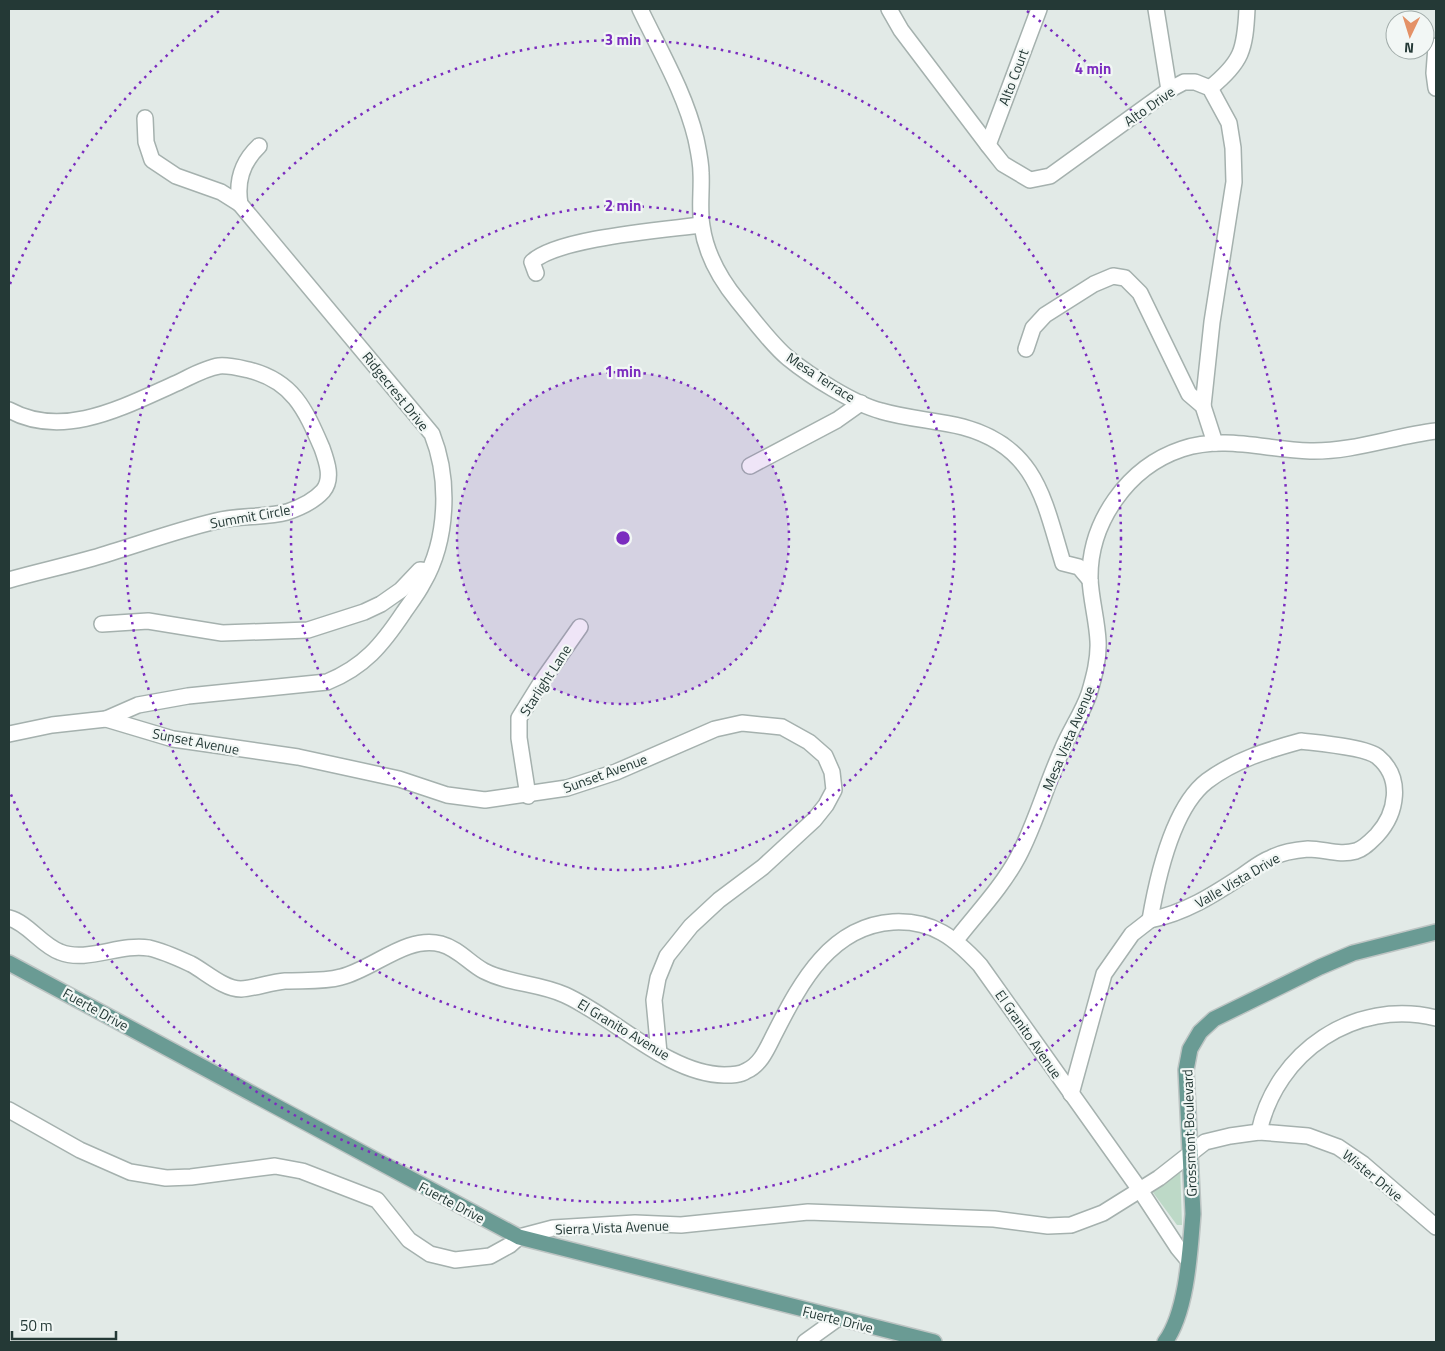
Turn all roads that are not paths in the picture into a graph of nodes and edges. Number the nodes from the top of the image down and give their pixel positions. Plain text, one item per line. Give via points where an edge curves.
1 (640, 9) edge
2 (889, 9) edge
3 (1039, 9) edge
4 (1156, 9) edge
5 (1248, 9) edge
6 (1436, 46) edge
7 (1210, 88) junction
8 (1436, 88) edge
9 (1169, 90) junction
10 (145, 118) dead end
11 (988, 145) junction
12 (259, 146) dead end
13 (240, 204) junction
14 (702, 225) junction
15 (536, 272) dead end
16 (1026, 348) dead end
17 (861, 403) junction
18 (1203, 406) junction
19 (9, 410) edge
20 (1436, 431) edge
21 (1215, 443) junction
22 (750, 466) dead end
23 (428, 571) junction
24 (9, 580) edge
25 (1090, 580) junction
26 (102, 624) dead end
27 (580, 628) dead end
28 (106, 719) junction
29 (9, 734) edge
30 (528, 796) junction
31 (9, 918) edge
32 (1150, 920) junction
33 (1436, 932) edge
34 (956, 940) junction
35 (9, 964) edge
36 (1436, 1018) edge
37 (660, 1053) junction
38 (1071, 1094) junction
39 (9, 1110) edge
40 (1259, 1132) junction
41 (1190, 1154) junction
42 (1140, 1190) junction
43 (1436, 1227) edge
44 (519, 1237) junction
45 (1188, 1260) junction
46 (837, 1319) junction
47 (1167, 1341) edge
48 (805, 1342) edge
49 (934, 1342) edge

1 - 14 street, Mesa Terrace via 684,102 696,138 701,170
2 - 11 street, Alto Drive via 901,30
3 - 11 street, Alto Court
4 - 9 street
5 - 7 street via 1240,58
6 - 8 street
7 - 9 street, Alto Drive via 1190,82
7 - 18 street via 1229,123 1234,182 1212,322
9 - 11 street, Alto Drive via 1050,176 1030,180 1019,175 1003,164
10 - 13 street, Ridgecrest Drive via 146,142 152,160 176,176 221,192
12 - 13 street via 242,168 238,190
13 - 23 street, Ridgecrest Drive via 432,434 440,454 443,495 441,530
14 - 15 street via 586,241 540,255 532,262
14 - 17 street, Mesa Terrace via 708,254 716,270 736,300 787,358
16 - 18 street via 1033,328 1045,315 1094,284 1113,276 1125,278 1140,293 1190,394
17 - 22 street via 837,420
17 - 25 street, Mesa Terrace via 880,411 962,427 991,438 1004,447 1024,464 1039,486 1063,564 1079,567
18 - 21 street
19 - 24 street, Summit Circle via 36,421 96,417 201,372 219,366 238,368 282,382 310,420 328,462 328,480 323,491 308,503 285,512 233,517
20 - 21 street, Mesa Vista Avenue via 1378,443 1310,451
21 - 25 street, Mesa Vista Avenue via 1194,446 1167,456 1142,471 1123,490 1108,510 1097,536
23 - 26 street via 420,570 401,590 381,604 308,630 222,633 148,621
23 - 28 street, Ridgecrest Drive via 392,631 365,662 348,674 327,682 188,696 138,705
25 - 34 street, Mesa Vista Avenue via 1098,641 1088,696 1067,736 1018,858
27 - 30 street, Starlight Lane via 519,718
28 - 29 street, Sunset Avenue
28 - 30 street, Sunset Avenue via 173,739 298,757 399,779 448,795 485,800
30 - 37 street, Sunset Avenue via 567,788 616,772 716,729 742,723 782,727 809,742 825,756 832,772 834,790 826,805 762,867 691,926 667,956 654,1000
31 - 37 street, El Granito Avenue via 62,954 74,956 136,947 151,949 191,965 233,988 243,989 284,981 341,977 410,947 438,943 496,976 550,988 573,998
32 - 32 street, Valle Vista Drive via 1201,903 1270,858 1309,849 1335,854 1357,851 1368,845 1388,823 1393,809 1392,781 1384,763 1377,755 1344,746 1301,741 1258,753 1224,770 1205,783 1171,835 1155,888
32 - 38 street, Valle Vista Drive via 1132,934 1104,974
33 - 41 main road, Grossmont Boulevard via 1353,953 1320,966 1206,1025 1190,1048 1186,1070
34 - 37 street, El Granito Avenue via 921,925 896,922 868,927 842,939 815,965 763,1056 746,1072 707,1073
34 - 38 street, El Granito Avenue via 980,965
35 - 44 main road, Fuerte Drive
36 - 40 street via 1390,1014 1340,1026 1323,1036 1294,1063 1264,1110
38 - 42 street, El Granito Avenue
39 - 44 street, Sierra Vista Avenue via 80,1150 130,1172 166,1178 275,1166 302,1171 377,1200 409,1240 430,1254 443,1258 479,1259 500,1251
40 - 41 street, Wister Drive via 1205,1142
40 - 43 street, Wister Drive via 1308,1136 1338,1147 1363,1164
41 - 42 street, Wister Drive
41 - 45 main road, Grossmont Boulevard via 1192,1214
42 - 44 street, Sierra Vista Avenue via 1093,1218 1060,1226 994,1219 808,1212 681,1225 553,1228
42 - 45 street, El Granito Avenue
44 - 46 main road, Fuerte Drive
45 - 47 main road, Grossmont Boulevard via 1183,1301
46 - 48 street
46 - 49 main road, Fuerte Drive

